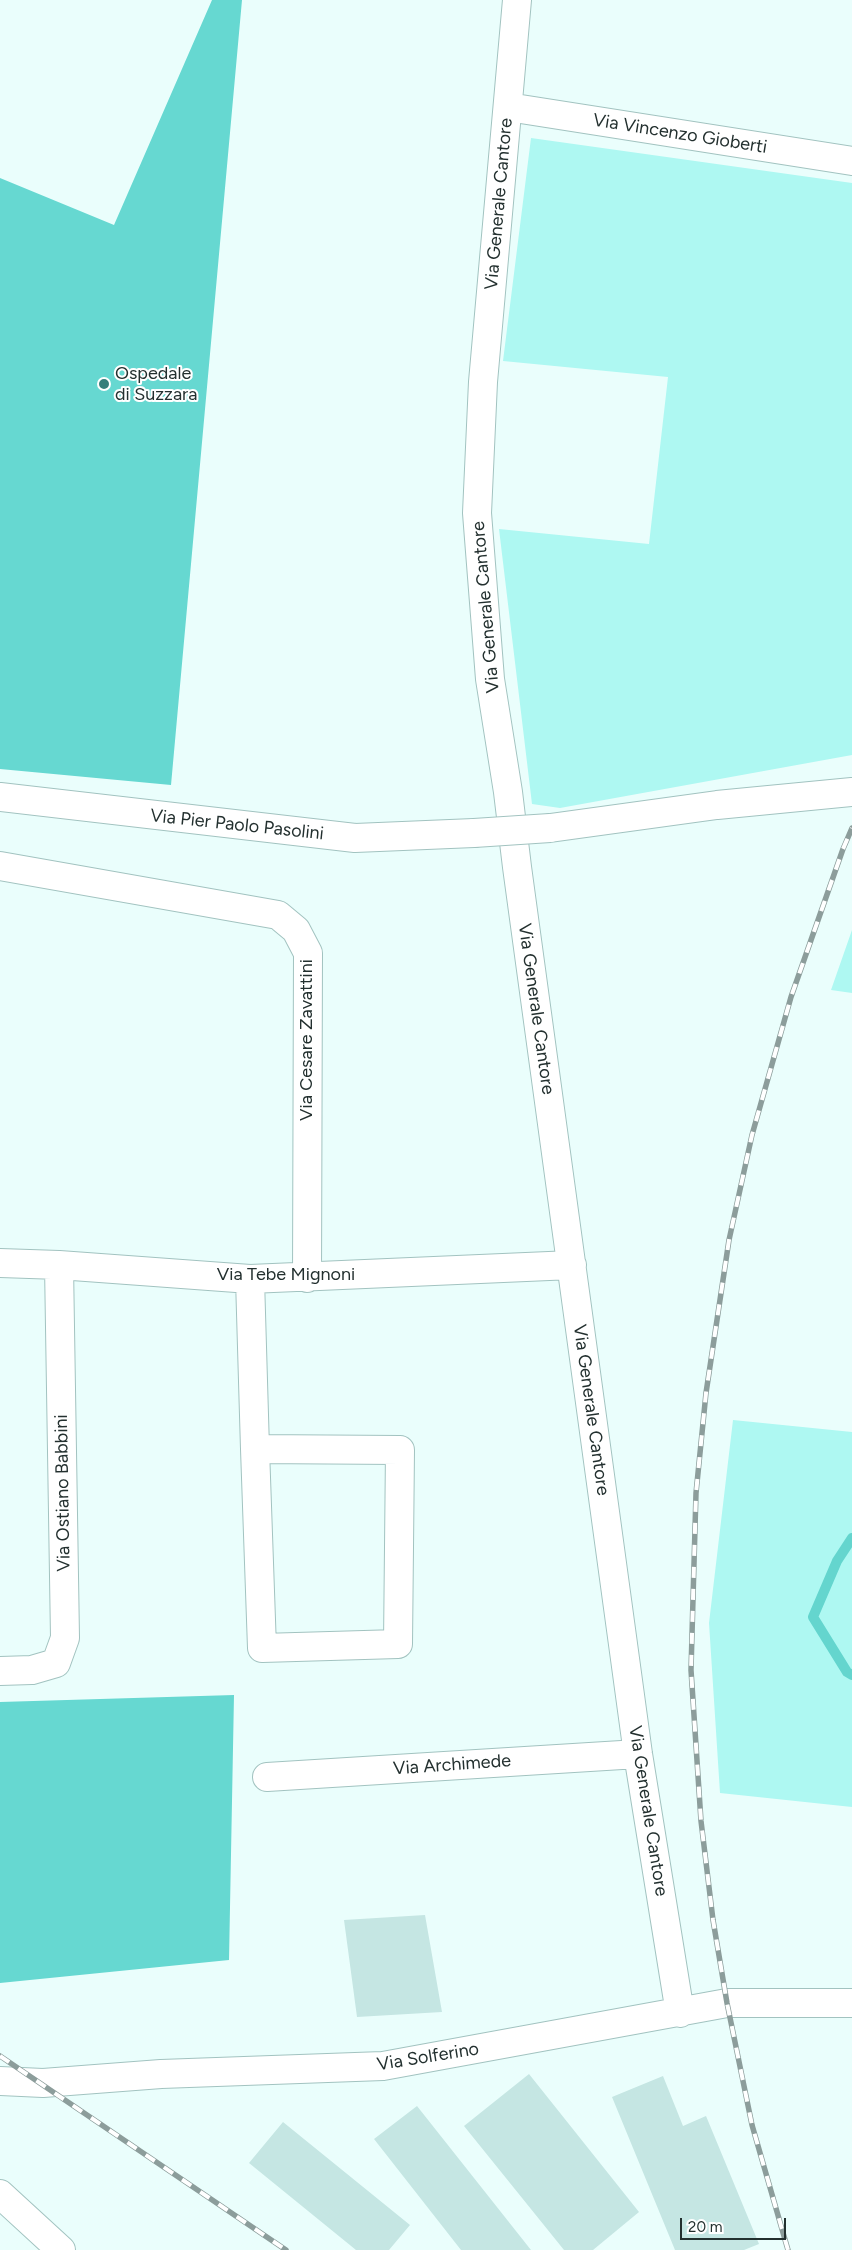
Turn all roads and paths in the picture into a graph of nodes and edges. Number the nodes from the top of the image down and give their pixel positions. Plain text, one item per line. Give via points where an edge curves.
1 (517, 0) edge
2 (508, 107) junction
3 (852, 161) edge
4 (852, 792) edge
5 (0, 798) edge
6 (0, 866) edge
7 (0, 1263) edge
8 (59, 1265) junction
9 (572, 1265) junction
10 (307, 1278) junction
11 (250, 1279) junction
12 (255, 1449) junction
13 (0, 1671) edge
14 (638, 1754) junction
15 (267, 1777) dead end
16 (852, 2003) edge
17 (680, 2013) junction
18 (0, 2081) edge
19 (0, 2194) edge
20 (61, 2250) edge

1 - 2 street, Via Generale Cantore
2 - 3 street, Via Vincenzo Gioberti
2 - 9 street, Via Generale Cantore via 483,382 477,513 490,678
4 - 5 street, Via Pier Paolo Pasolini, bridge via 717,805 550,828 355,838
6 - 10 street, Via Cesare Zavattini via 278,915 296,930 308,953
7 - 8 street, Via Tebe Mignoni
8 - 11 street, Via Tebe Mignoni
8 - 13 street, Via Ostiano Babbini via 65,1638 56,1663 32,1670
9 - 10 street, Via Tebe Mignoni
9 - 14 street, Via Generale Cantore
10 - 11 street, Via Tebe Mignoni
11 - 12 street
12 - 12 street via 262,1648 398,1644 400,1450
14 - 15 street, Via Archimede
14 - 17 street, Via Generale Cantore
16 - 17 street, Via Solferino via 727,2003
17 - 18 street, Via Solferino via 383,2066 161,2074 43,2083
19 - 20 street

